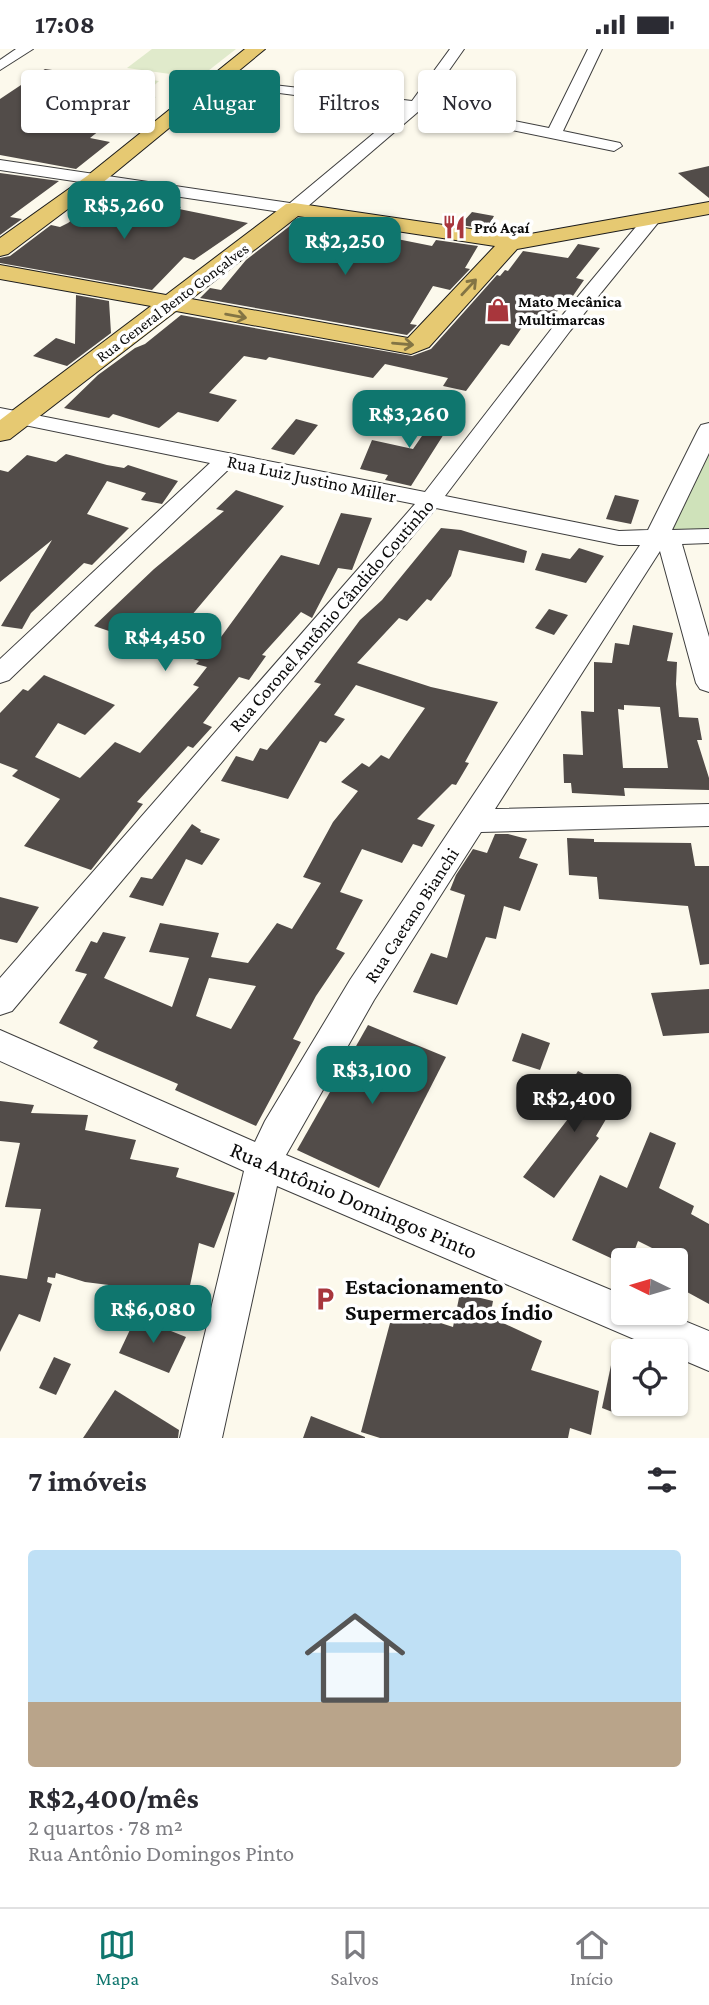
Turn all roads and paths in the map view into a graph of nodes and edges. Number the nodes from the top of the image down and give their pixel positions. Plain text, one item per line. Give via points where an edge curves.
1 (26, 49) edge
2 (256, 49) edge
3 (457, 49) edge
4 (595, 49) edge
5 (0, 66) edge
6 (231, 70) edge
7 (280, 89) edge
8 (416, 106) junction
9 (169, 120) edge
10 (553, 135) junction
11 (614, 146) dead end
12 (0, 165) edge
13 (94, 180) junction
14 (709, 208) edge
15 (294, 209) junction
16 (651, 220) junction
17 (510, 243) junction
18 (0, 249) edge
19 (0, 272) edge
20 (169, 304) junction
21 (6, 421) edge
22 (709, 430) edge
23 (226, 460) junction
24 (429, 502) junction
25 (663, 536) junction
26 (709, 536) edge
27 (0, 674) edge
28 (709, 683) edge
29 (709, 815) edge
30 (471, 821) junction
31 (0, 1001) edge
32 (0, 1045) edge
33 (264, 1163) junction
34 (709, 1351) edge
35 (201, 1438) edge

1 - 5 street
2 - 6 main road
3 - 8 street, Rua General Bento Gonçalves
4 - 10 street
7 - 8 street
8 - 10 street
8 - 15 street, Rua General Bento Gonçalves
9 - 13 main road
10 - 11 street
12 - 13 street
13 - 15 street
13 - 18 main road
14 - 16 main road
15 - 17 main road
15 - 20 main road, Rua General Bento Gonçalves
16 - 17 main road
16 - 24 street, Rua Coronel Antônio Cândido Coutinho
20 -> 17 main road via 413,345
19 - 20 main road
20 - 21 main road, Rua General Bento Gonçalves
21 - 23 street, Rua Luiz Justino Miller
22 - 25 street, Rua Caetano Bianchi
23 - 24 street, Rua Luiz Justino Miller
23 - 27 street
24 - 25 street, Rua Luiz Justino Miller via 619,538
24 - 31 street, Rua Coronel Antônio Cândido Coutinho
25 - 26 street, Rua Luiz Justino Miller
25 - 28 street
25 - 30 street, Rua Caetano Bianchi
29 - 30 street
30 - 33 street, Rua Caetano Bianchi via 362,990
32 - 33 street, Rua Antônio Domingos Pinto
33 - 34 street, Rua Antônio Domingos Pinto
33 - 35 street, Rua Caetano Bianchi

